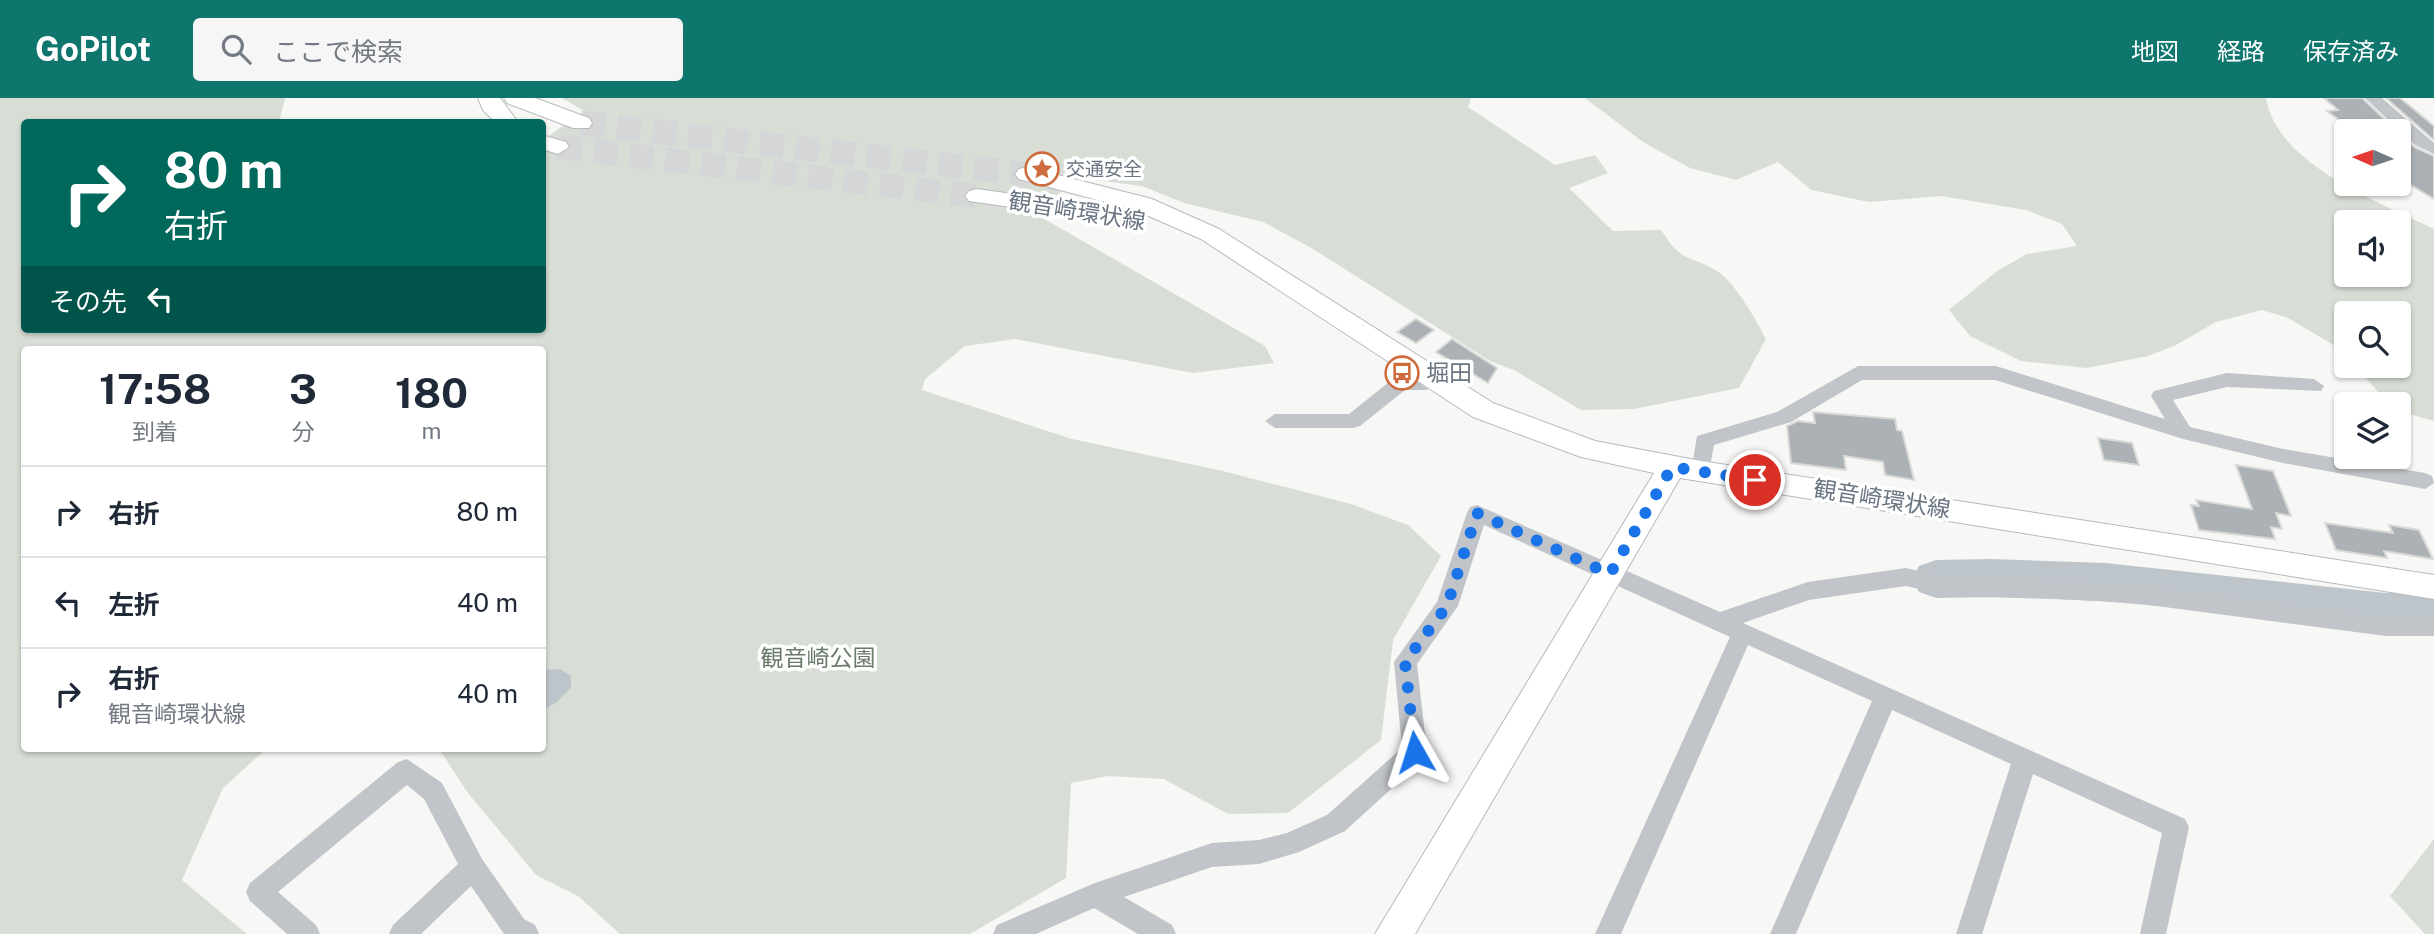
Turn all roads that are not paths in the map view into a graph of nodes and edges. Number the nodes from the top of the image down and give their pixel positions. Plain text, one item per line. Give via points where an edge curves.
1 (489, 98) edge
2 (515, 98) edge
3 (2373, 98) edge
4 (504, 119) edge
5 (581, 123) tunnel mouth
6 (2434, 149) edge
7 (1027, 174) tunnel mouth
8 (977, 196) tunnel mouth
9 (1252, 262) junction
10 (1429, 376) junction
11 (2314, 386) dead end
12 (1275, 421) dead end
13 (2183, 432) junction
14 (1686, 469) junction
15 (2425, 481) dead end
16 (1610, 574) junction
17 (2434, 587) edge
18 (1719, 622) junction
19 (2434, 627) edge
20 (1742, 634) junction
21 (1885, 698) junction
22 (2025, 760) junction
23 (473, 867) junction
24 (1096, 895) junction
25 (307, 934) edge
26 (402, 934) edge
27 (526, 934) edge
28 (1006, 934) edge
29 (1164, 934) edge
30 (1394, 934) edge
31 (1608, 934) edge
32 (1783, 934) edge
33 (1969, 934) edge
34 (2153, 934) edge

1 - 4 main road
2 - 5 main road
3 - 6 street
7 - 9 main road, 観音崎環状線 via 1169,212
8 - 9 main road, 観音崎環状線 via 1145,220
9 - 10 main road, 観音崎環状線
10 - 12 street via 1420,385 1401,383 1353,421
10 - 14 main road, 観音崎環状線 via 1483,410 1535,431 1591,450
11 - 13 street via 2227,380 2161,396
13 - 14 street via 1996,373 1858,373 1784,417 1704,441
13 - 15 street via 2283,456
14 - 16 main road
14 - 17 main road, 観音崎環状線
16 - 18 street
16 - 24 street via 1477,513 1447,606 1405,662 1415,752 1336,823 1259,852 1212,855
16 - 30 main road
18 - 19 street via 1808,591 1906,577 1945,586 2126,593 2386,627
18 - 20 street
20 - 21 street
20 - 31 street
21 - 22 street
21 - 32 street
22 - 33 street
22 - 34 street via 2176,827
23 - 25 street via 433,791 407,769 259,892
23 - 26 street
23 - 27 street via 515,928
24 - 28 street
24 - 29 street

